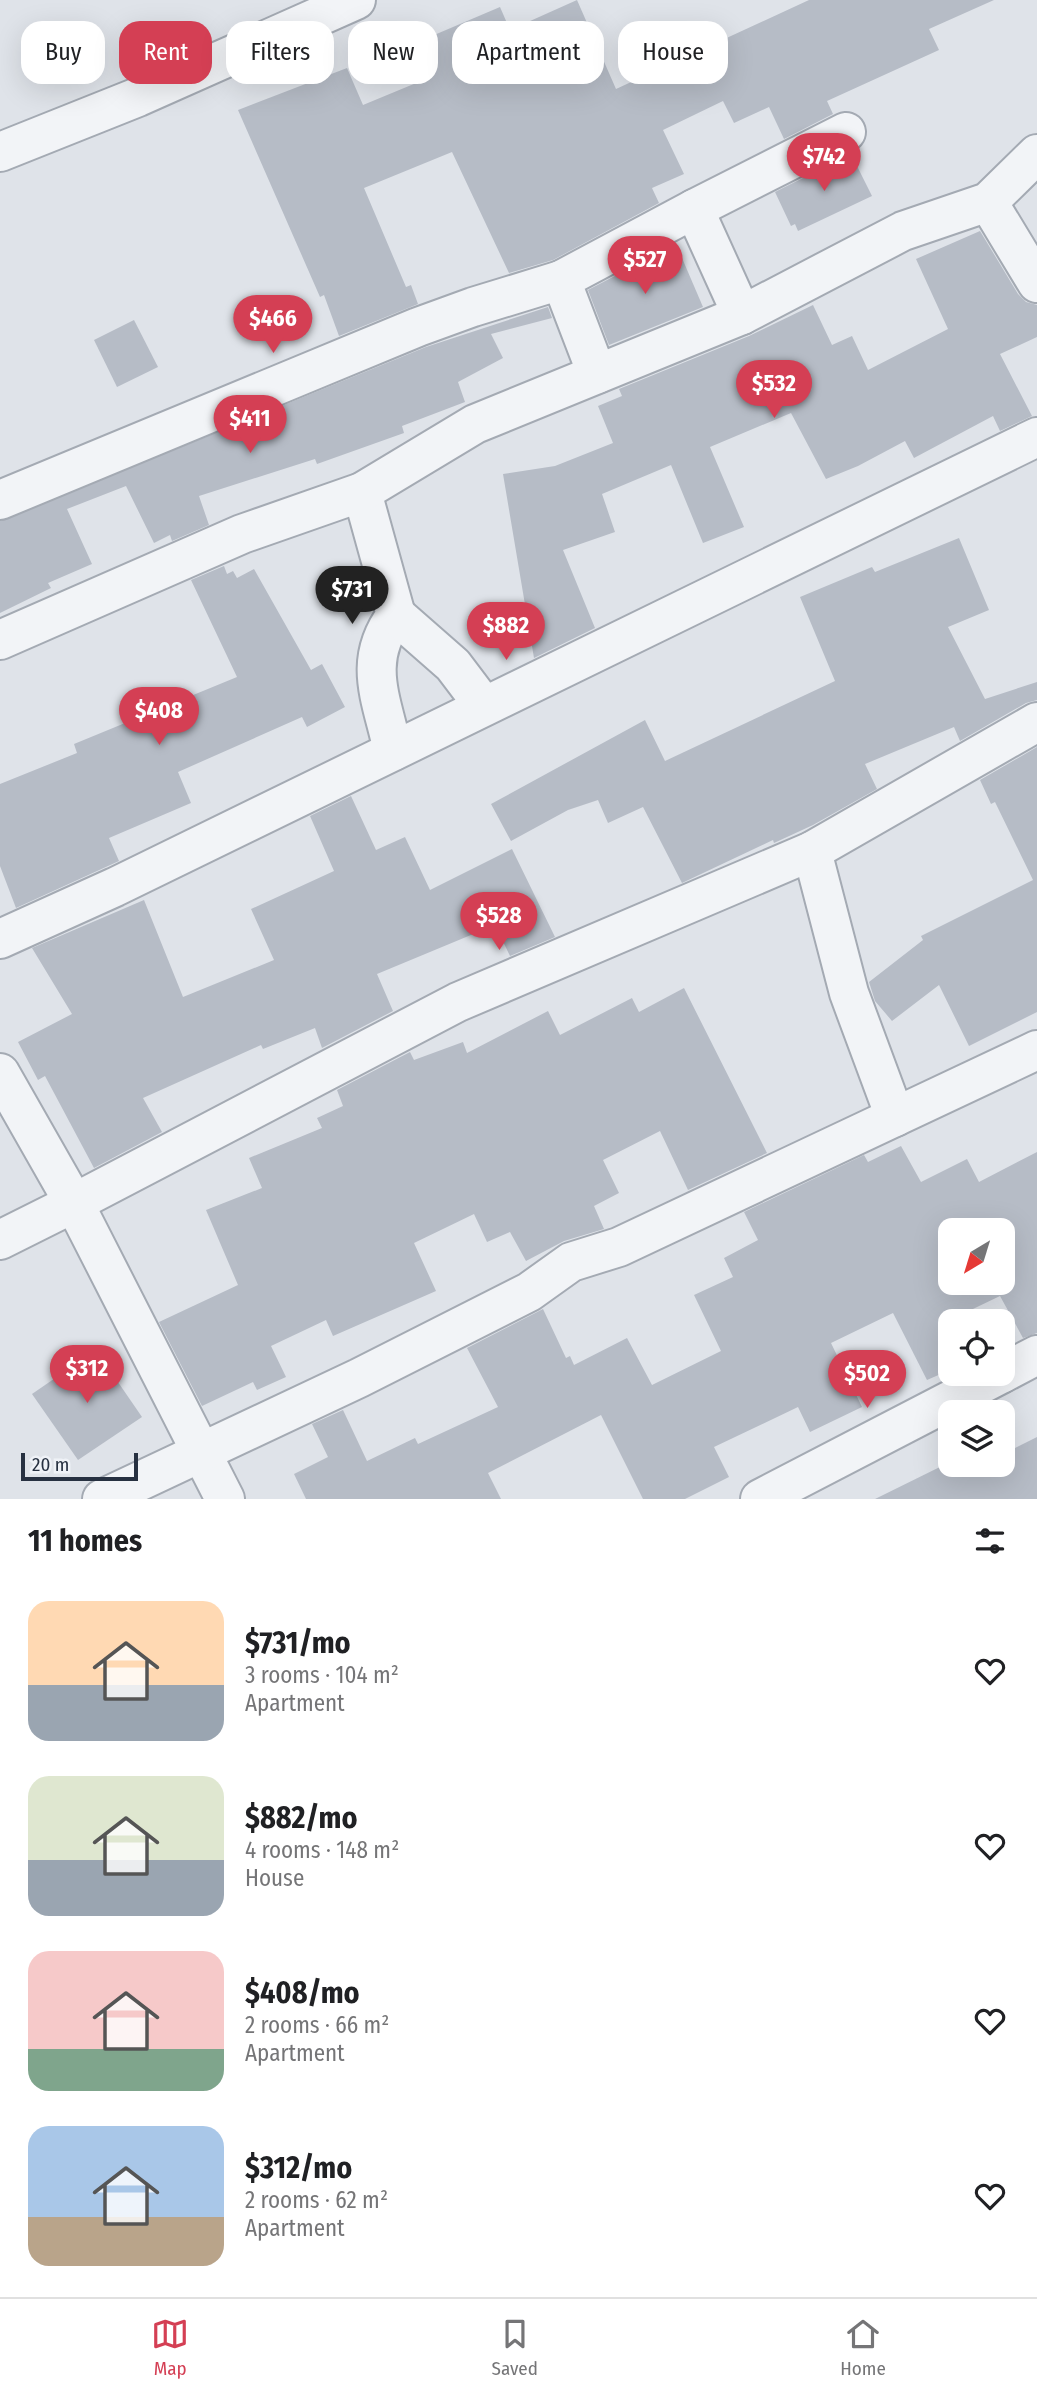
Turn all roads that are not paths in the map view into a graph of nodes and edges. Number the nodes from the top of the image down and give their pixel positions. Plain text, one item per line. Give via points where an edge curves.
1 (356, 0) edge
2 (846, 132) dead end
3 (0, 152) edge
4 (1037, 154) edge
5 (988, 202) junction
6 (695, 209) junction
7 (561, 280) junction
8 (1037, 283) edge
9 (742, 315) junction
10 (597, 374) junction
11 (1037, 437) edge
12 (362, 492) junction
13 (0, 500) edge
14 (396, 615) junction
15 (0, 640) edge
16 (484, 706) junction
17 (1037, 722) edge
18 (393, 751) junction
19 (812, 851) junction
20 (0, 939) edge
21 (1037, 1050) edge
22 (0, 1073) edge
23 (895, 1117) junction
24 (74, 1203) junction
25 (0, 1240) edge
26 (1037, 1355) edge
27 (1015, 1366) edge
28 (977, 1386) edge
29 (200, 1453) junction
30 (102, 1499) edge
31 (225, 1499) edge
32 (760, 1499) edge

1 - 3 street via 138,97
2 - 6 street
4 - 5 street
5 - 8 street
5 - 9 street via 903,231
6 - 7 street
6 - 9 street
7 - 10 street
7 - 13 street via 418,327
9 - 10 street
10 - 12 street via 475,424
11 - 16 street
12 - 14 street
12 - 15 street via 242,534
14 - 16 street via 453,665
14 - 18 street via 381,635 374,664
16 - 18 street
17 - 19 street
18 - 20 street
19 - 23 street via 849,993
19 - 24 street via 458,1002
21 - 23 street
22 - 24 street
23 - 29 street via 618,1247 572,1262 529,1292
24 - 25 street
24 - 29 street
26 - 27 street
28 - 32 street
29 - 30 street
29 - 31 street

